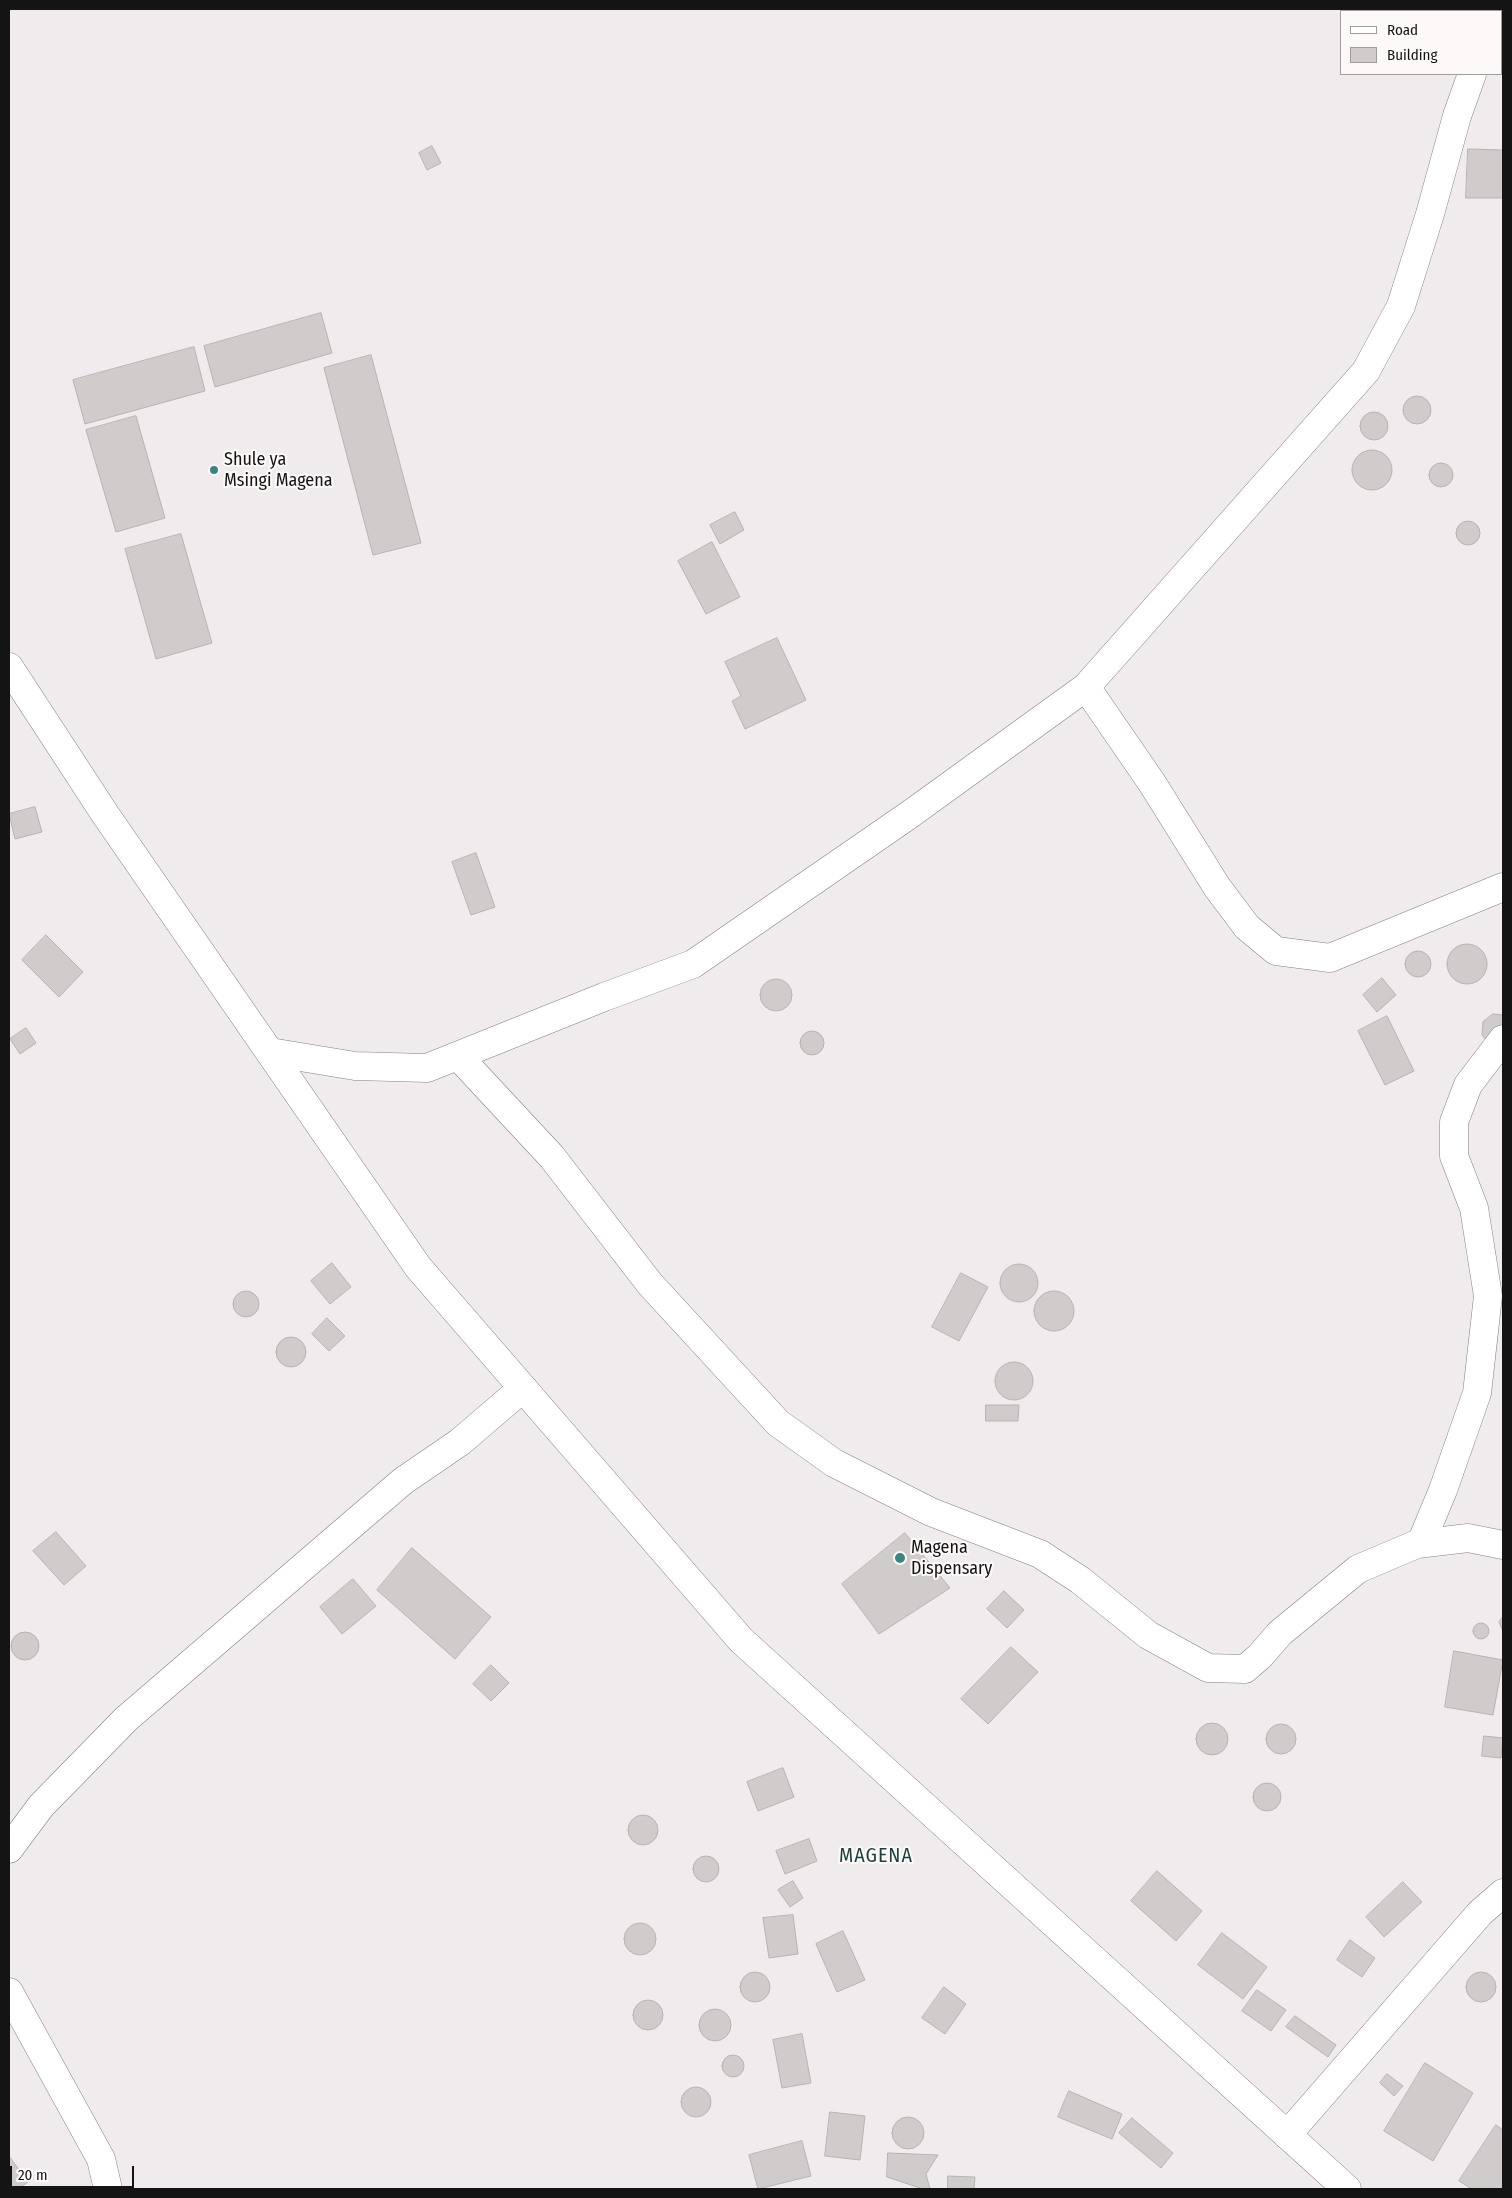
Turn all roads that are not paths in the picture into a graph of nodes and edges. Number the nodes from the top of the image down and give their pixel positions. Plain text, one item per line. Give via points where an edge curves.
1 (1472, 75) edge
2 (9, 667) edge
3 (1086, 687) junction
4 (1503, 887) edge
5 (1503, 1039) edge
6 (270, 1052) junction
7 (458, 1056) junction
8 (523, 1388) junction
9 (1421, 1543) junction
10 (1503, 1545) edge
11 (9, 1849) edge
12 (1503, 1893) edge
13 (9, 1992) edge
14 (1287, 2135) junction
15 (108, 2189) edge
16 (1347, 2189) edge

1 - 3 street via 1401,306 1366,371
2 - 6 street via 105,814
3 - 4 street via 1217,887 1247,927 1276,951 1330,958
3 - 7 street via 909,815 693,964 604,996
5 - 9 street via 1468,1085 1454,1122 1454,1156 1474,1208 1488,1296 1477,1393
6 - 7 street via 355,1066 427,1068
6 - 8 street via 418,1267
7 - 9 street via 552,1157 650,1284 778,1423 834,1464 931,1512 1040,1554 1080,1580 1148,1635 1208,1668 1245,1669 1280,1633 1358,1569
8 - 11 street via 460,1442 403,1481 126,1719 41,1806
8 - 14 street via 741,1640
9 - 10 street via 1468,1538
12 - 14 street via 1480,1913
13 - 15 street via 101,2159
14 - 16 street

